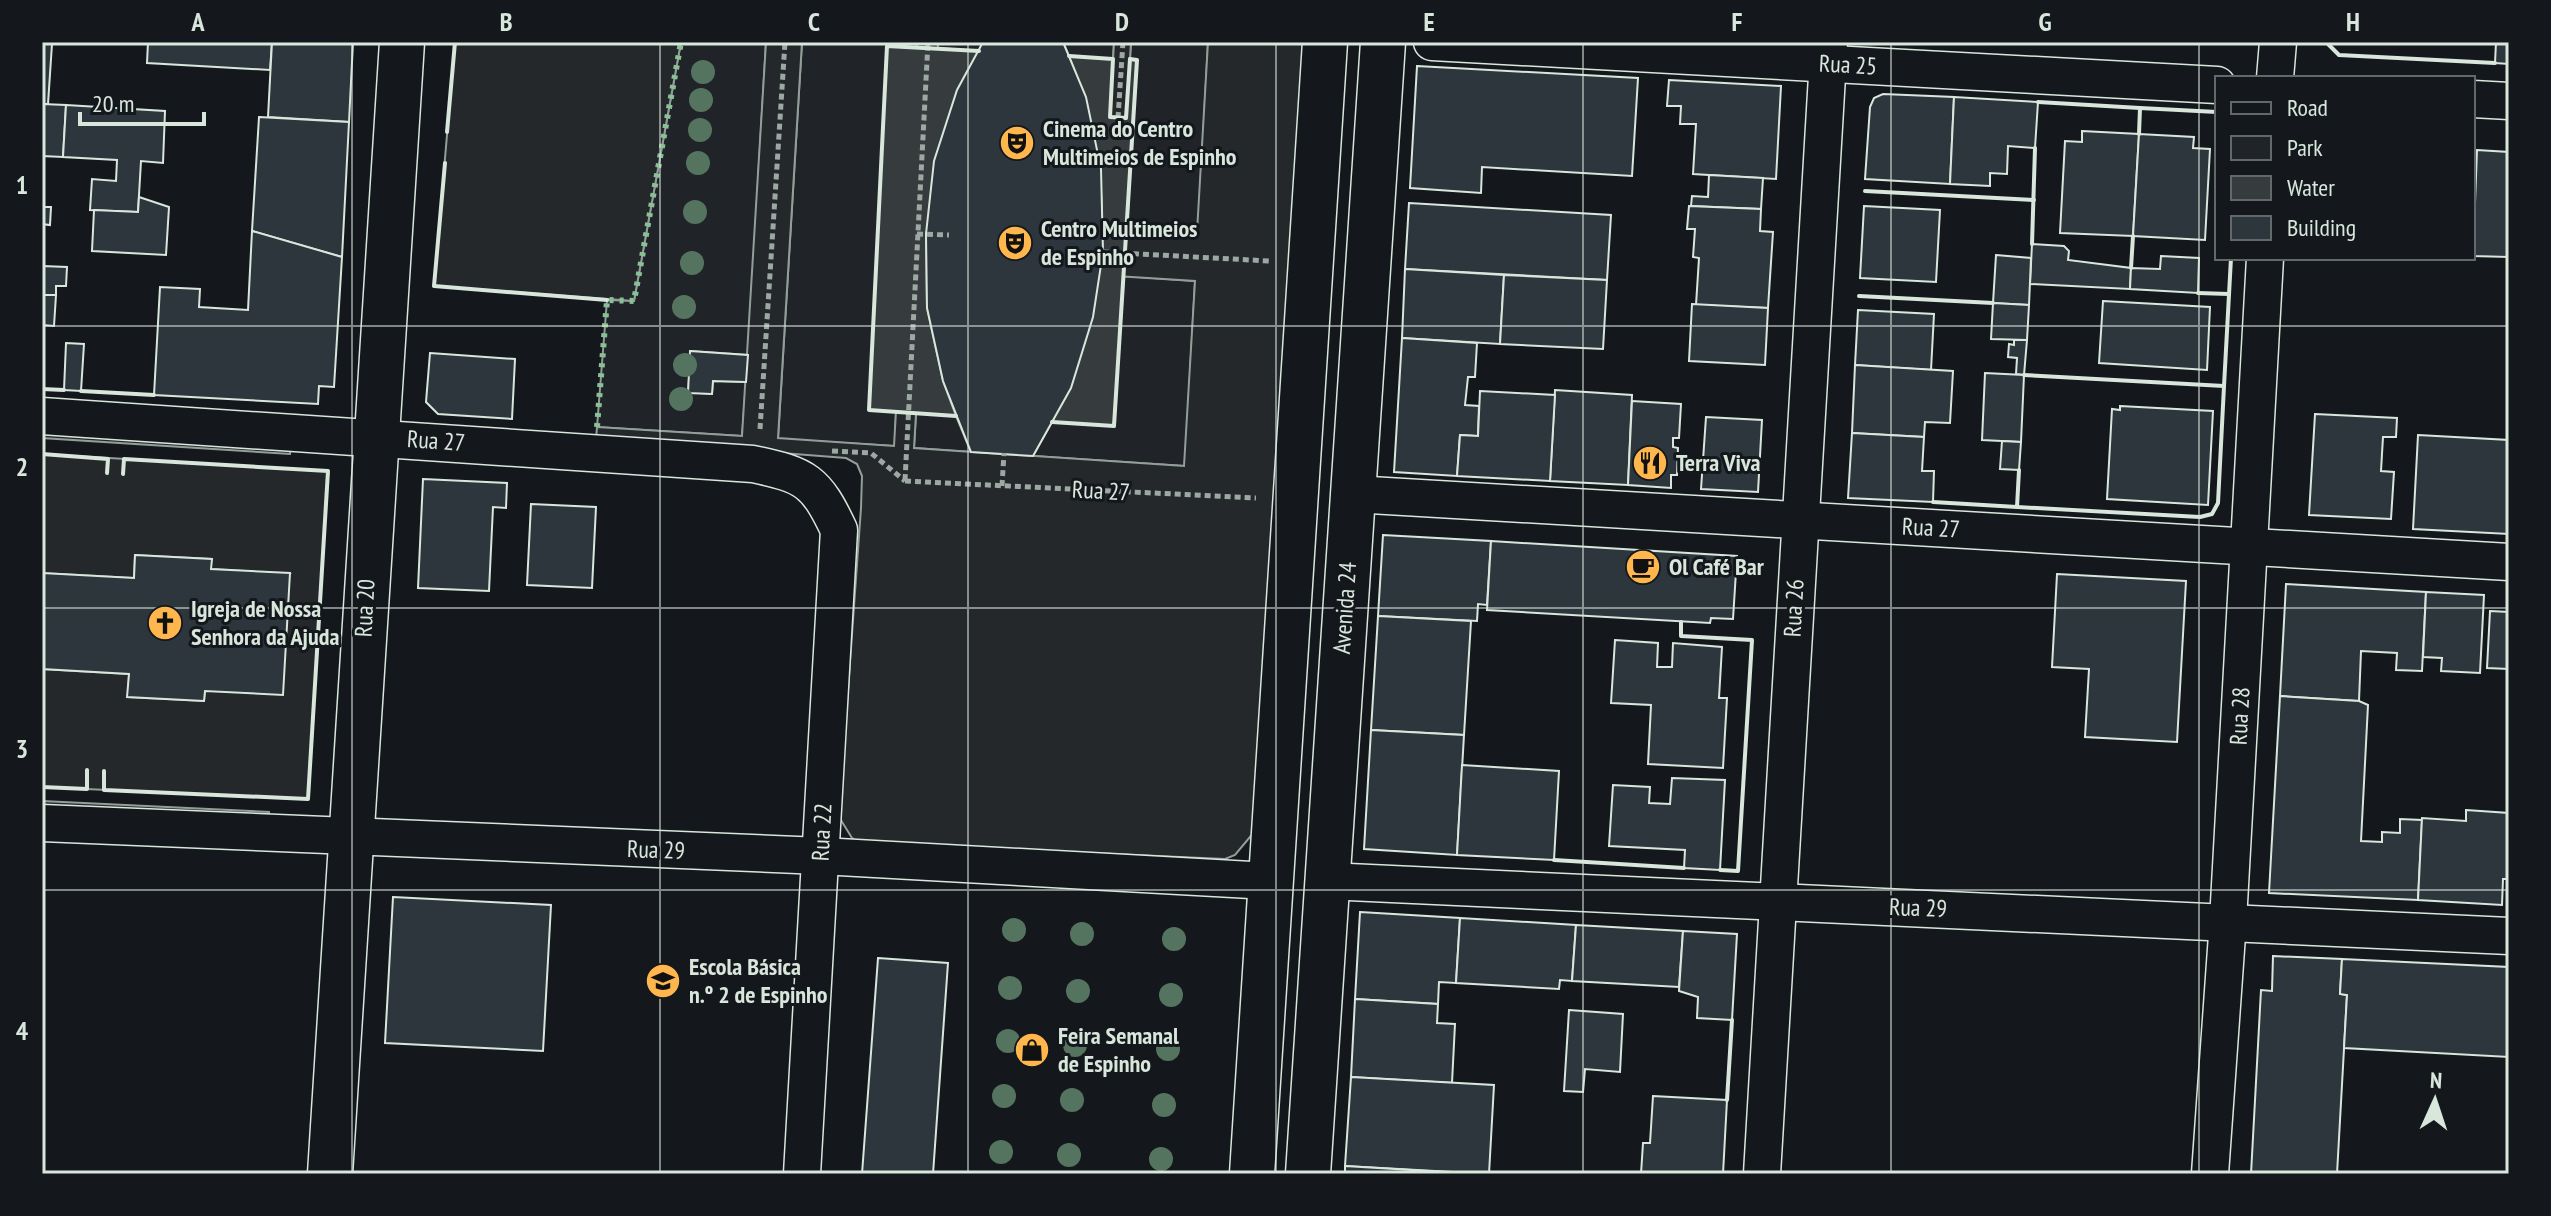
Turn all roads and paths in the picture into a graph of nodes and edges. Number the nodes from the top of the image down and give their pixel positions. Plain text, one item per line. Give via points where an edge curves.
1 (402, 42) edge
2 (785, 42) edge
3 (928, 42) edge
4 (1123, 42) edge
5 (1325, 42) edge
6 (1383, 42) edge
7 (1432, 42) edge
8 (2278, 42) edge
9 (1828, 53) edge
10 (2275, 76) edge
11 (2215, 85) edge
12 (2475, 99) edge
13 (2509, 101) edge
14 (1118, 118) dead end
15 (917, 234) junction
16 (949, 235) dead end
17 (1103, 252) dead end
18 (2265, 260) edge
19 (1311, 264) junction
20 (42, 416) edge
21 (376, 438) junction
22 (759, 445) dead end
23 (1004, 453) dead end
24 (1002, 486) junction
25 (822, 494) joint
26 (1353, 494) junction
27 (1296, 500) junction
28 (1799, 520) junction
29 (2249, 547) junction
30 (2509, 562) edge
31 (42, 823) edge
32 (352, 837) junction
33 (821, 856) junction
34 (1269, 881) junction
35 (1327, 881) junction
36 (1778, 902) junction
37 (2228, 921) junction
38 (2509, 936) edge
39 (330, 1174) edge
40 (802, 1174) edge
41 (1252, 1174) edge
42 (1308, 1174) edge
43 (1762, 1174) edge
44 (2210, 1174) edge

1 - 21 main road, Rua 20
2 - 22 path
3 - 15 path
4 - 14 path
5 - 19 main road
6 - 26 main road, Avenida 24
7 - 9 street, Rua 25
8 - 10 street
9 - 11 street, Rua 25
9 - 28 street, Rua 26
12 - 13 street
15 - 16 path
15 - 24 path, Rua 27 via 905,481
17 - 19 path
18 - 29 street, Rua 28
19 - 27 main road
20 - 21 street, Rua 27
21 - 25 street, Rua 27 via 753,464 789,472
21 - 32 main road, Rua 20
23 - 24 path
24 - 27 path, Rua 27
25 - 33 street, Rua 22 via 839,530
26 - 28 street, Rua 27
26 - 35 main road, Avenida 24
27 - 34 main road
28 - 29 street, Rua 27
28 - 36 street, Rua 26
29 - 30 street, Rua 27
29 - 37 street, Rua 28
31 - 32 street, Rua 29
32 - 33 street, Rua 29
32 - 39 main road, Rua 20
33 - 34 street, Rua 29
33 - 40 street, Rua 22
34 - 41 main road
35 - 36 street, Rua 29
35 - 42 main road, Avenida 24
36 - 37 street, Rua 29
36 - 43 street, Rua 26
37 - 38 street, Rua 29
37 - 44 street, Rua 28

